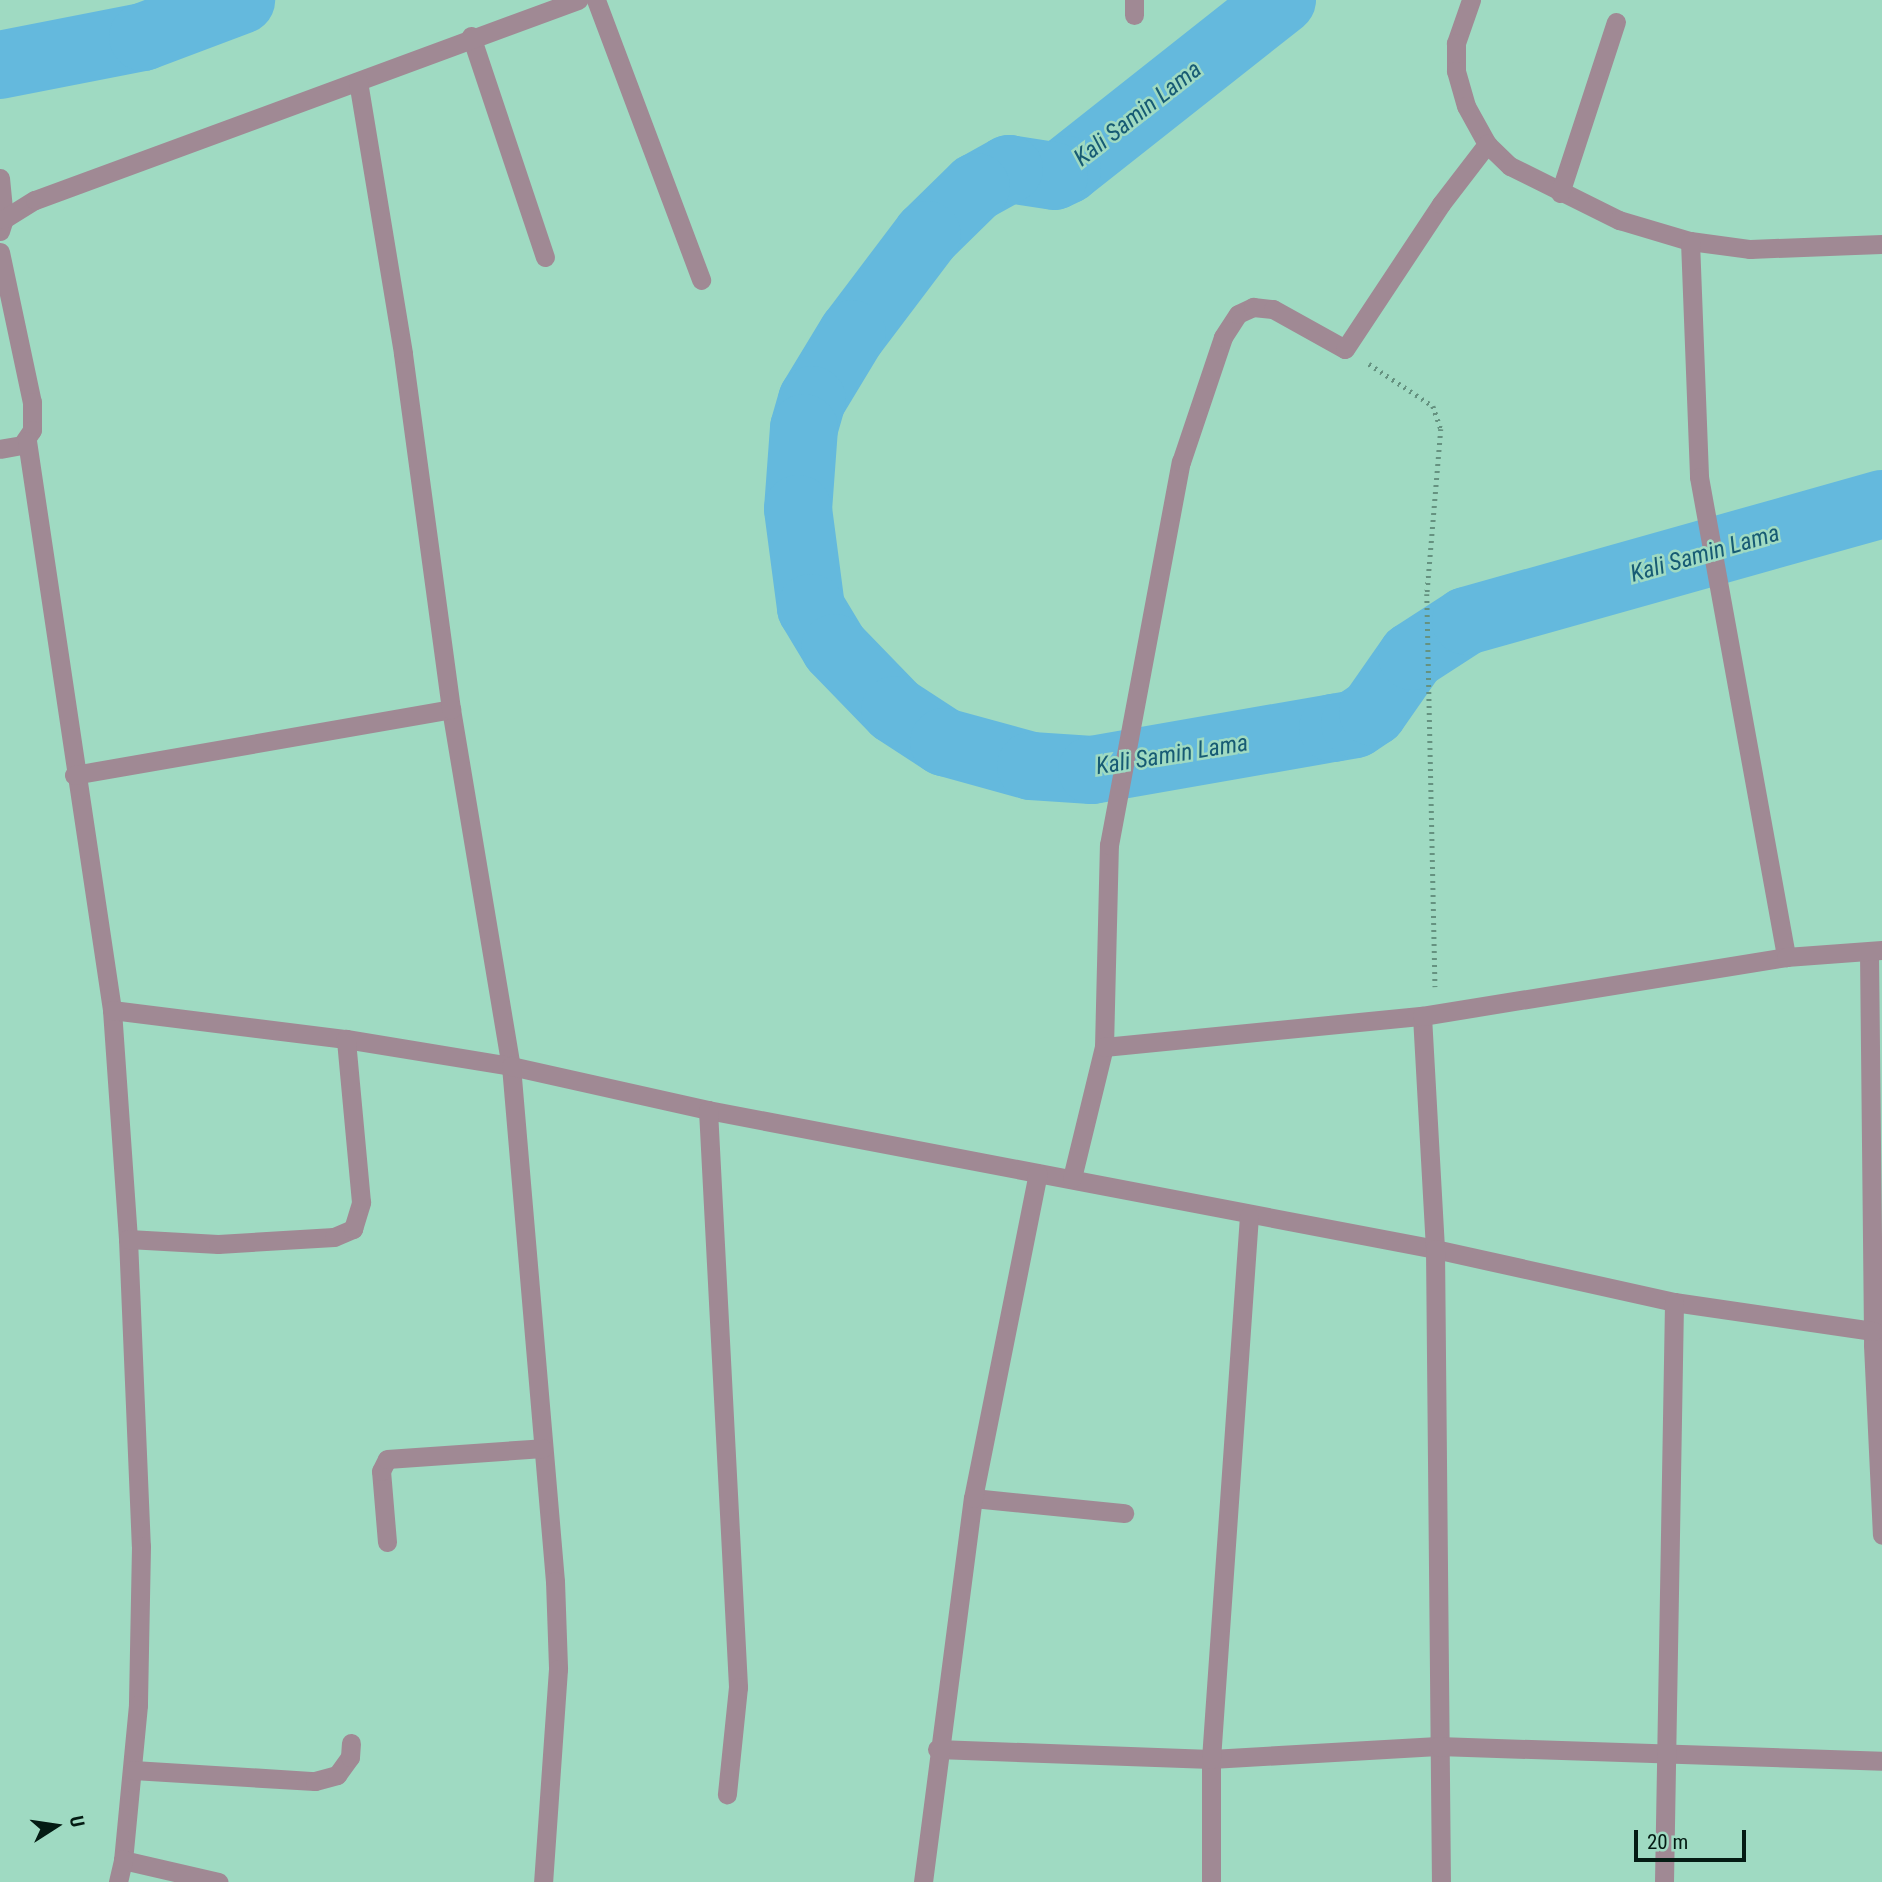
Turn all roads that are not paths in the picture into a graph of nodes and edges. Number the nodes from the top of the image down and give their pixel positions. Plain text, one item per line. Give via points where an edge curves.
1 (578, 0) edge
2 (596, 0) edge
3 (1471, 0) edge
4 (1616, 22) dead end
5 (471, 36) junction
6 (358, 82) junction
7 (1487, 144) junction
8 (0, 178) edge
9 (1560, 193) junction
10 (2, 225) edge
11 (1690, 241) junction
12 (1882, 244) edge
13 (0, 252) edge
14 (545, 257) dead end
15 (701, 280) dead end
16 (27, 441) junction
17 (0, 449) edge
18 (451, 709) junction
19 (74, 775) junction
20 (1875, 951) edge
21 (1786, 957) junction
22 (112, 1010) junction
23 (1429, 1015) junction
24 (346, 1039) junction
25 (1104, 1046) junction
26 (511, 1066) junction
27 (708, 1110) junction
28 (1038, 1173) junction
29 (1072, 1178) junction
30 (1249, 1216) junction
31 (128, 1239) junction
32 (1435, 1249) junction
33 (1674, 1302) junction
34 (1873, 1331) junction
35 (543, 1448) junction
36 (973, 1499) junction
37 (1125, 1513) dead end
38 (1882, 1535) edge
39 (387, 1542) dead end
40 (351, 1743) dead end
41 (1438, 1746) junction
42 (937, 1749) junction
43 (1666, 1754) junction
44 (1211, 1759) junction
45 (1882, 1761) edge
46 (134, 1770) junction
47 (727, 1794) dead end
48 (123, 1860) junction
49 (118, 1882) edge
50 (218, 1882) edge
51 (543, 1882) edge
52 (923, 1882) edge
53 (1211, 1882) edge
54 (1441, 1882) edge
55 (1664, 1882) edge

1 - 5 street
2 - 15 street
3 - 7 street via 1456,43 1456,71 1466,106
4 - 9 street
5 - 6 street
5 - 14 street
6 - 10 street via 35,200
6 - 18 street via 402,353
7 - 9 street via 1510,166
7 - 25 street via 1441,204 1345,349 1273,309 1253,307 1238,314 1223,337 1181,462 1108,845
8 - 10 street
9 - 11 street via 1619,220
11 - 12 street via 1750,249
11 - 21 street via 1699,477
13 - 16 street via 32,402 33,430
16 - 17 street
16 - 19 street
18 - 19 street
18 - 26 street
19 - 22 street
20 - 21 street
20 - 34 street
21 - 23 street
22 - 24 street
22 - 31 street
23 - 25 street
23 - 32 street
24 - 26 street
24 - 31 street via 361,1202 353,1229 334,1237 218,1244
25 - 29 street
26 - 27 street
26 - 35 street
27 - 28 street
27 - 47 street via 738,1687
28 - 29 street
28 - 36 street
29 - 30 street
30 - 32 street
30 - 44 street
31 - 46 street via 141,1546
32 - 33 street
32 - 41 street
33 - 34 street
33 - 43 street
34 - 38 street
35 - 39 street via 387,1459 381,1471
35 - 51 street via 558,1669
36 - 37 street
36 - 42 street
40 - 46 street via 344,1767 329,1779 315,1781
41 - 43 street
41 - 44 street
41 - 54 street
42 - 44 street
42 - 52 street
43 - 45 street
43 - 55 street
44 - 53 street
46 - 48 street
48 - 49 street
48 - 50 street

